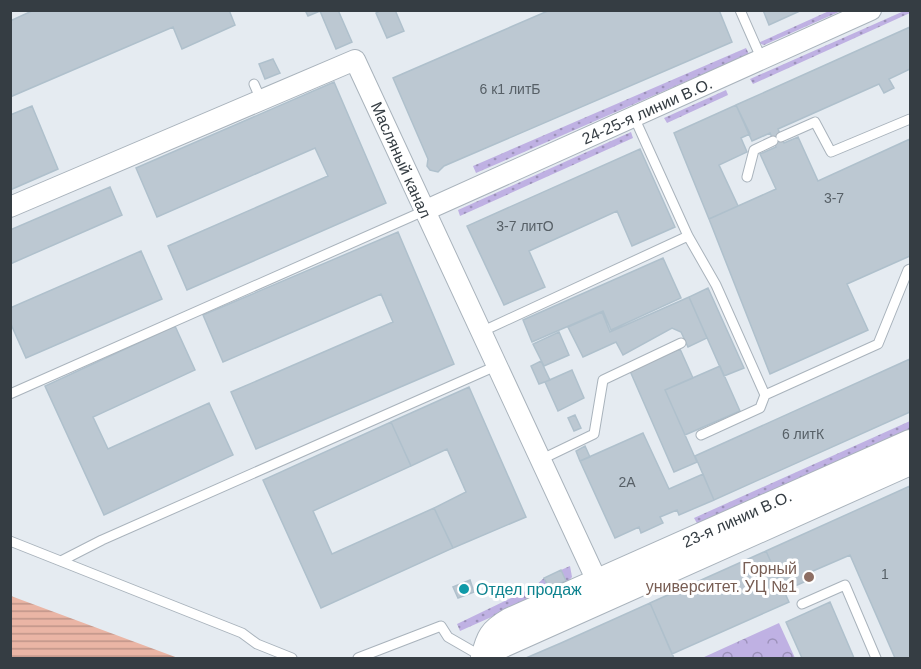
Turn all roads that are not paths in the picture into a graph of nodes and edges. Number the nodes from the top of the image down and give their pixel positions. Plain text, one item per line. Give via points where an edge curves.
1 (740, 10) edge
2 (871, 10) edge
3 (762, 60) junction
4 (634, 117) junction
5 (910, 118) edge
6 (747, 177) dead end
7 (10, 207) edge
8 (424, 211) junction
9 (688, 236) junction
10 (910, 268) edge
11 (480, 332) junction
12 (681, 343) dead end
13 (496, 366) junction
14 (10, 394) edge
15 (765, 395) junction
16 (701, 435) dead end
17 (910, 442) edge
18 (540, 460) junction
19 (910, 463) edge
20 (10, 541) edge
21 (61, 561) junction
22 (601, 590) junction
23 (802, 604) dead end
24 (292, 658) edge
25 (358, 658) edge
26 (483, 658) edge
27 (876, 658) edge

1 - 3 lane
2 - 3 street, 24-25-я линии В.О.
3 - 4 street, 24-25-я линии В.О.
4 - 8 street, 24-25-я линии В.О.
4 - 9 lane
5 - 6 lane via 831,152 815,122 754,150
7 - 8 street, Масляный канал via 257,92 355,60
8 - 11 street, Масляный канал
8 - 14 lane
9 - 11 lane
9 - 15 lane via 717,285
10 - 15 lane via 878,344
11 - 13 street, Масляный канал
12 - 18 lane via 603,380 594,434
13 - 18 street, Масляный канал
13 - 21 lane
15 - 16 lane via 760,408
17 - 22 street, 23-я линии В.О.
18 - 22 street, Масляный канал
19 - 22 street
20 - 21 lane
21 - 24 lane via 242,633 257,644
22 - 26 street, 23-я линии В.О. via 510,620 495,629
23 - 27 lane via 845,585
25 - 26 lane via 441,626 448,637

